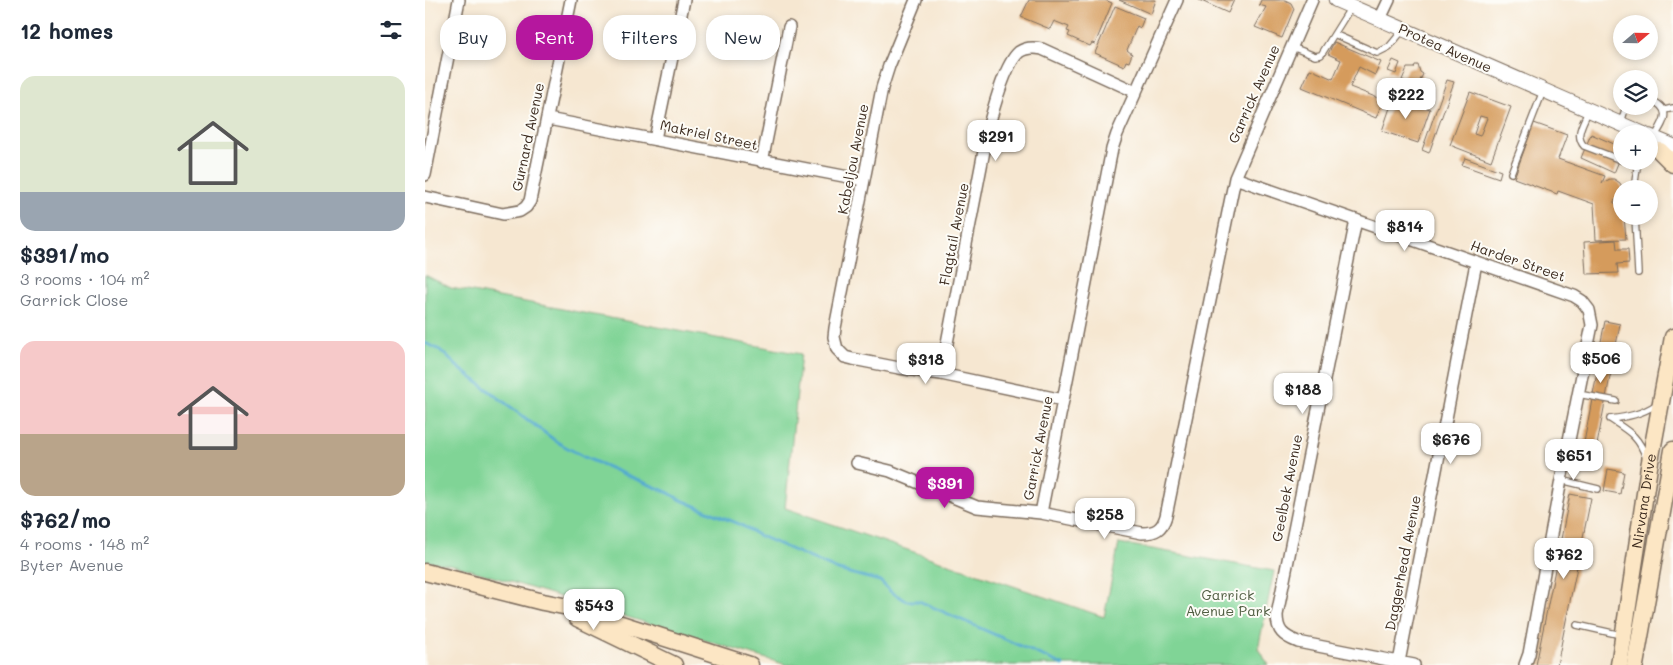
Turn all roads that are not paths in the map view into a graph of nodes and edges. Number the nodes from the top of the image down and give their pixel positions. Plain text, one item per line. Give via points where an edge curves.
1 (459, 0) edge
2 (571, 0) edge
3 (684, 0) edge
4 (916, 0) edge
5 (1177, 0) edge
6 (1312, 0) edge
7 (1336, 0) edge
8 (1389, 0) edge
9 (1351, 7) junction
10 (1380, 20) junction
11 (789, 27) dead end
12 (1403, 30) junction
13 (1334, 34) junction
14 (1291, 47) junction
15 (1136, 92) junction
16 (1549, 93) junction
17 (1658, 103) edge
18 (1673, 108) edge
19 (1665, 110) junction
20 (1587, 114) junction
21 (548, 119) junction
22 (1615, 125) edge
23 (1617, 125) edge
24 (655, 139) junction
25 (1658, 141) edge
26 (1658, 145) edge
27 (1613, 157) edge
28 (761, 162) junction
29 (1673, 164) edge
30 (1511, 173) dead end
31 (425, 175) edge
32 (1235, 178) junction
33 (864, 180) junction
34 (425, 196) edge
35 (1355, 220) junction
36 (1635, 225) edge
37 (1476, 263) junction
38 (1638, 273) dead end
39 (1673, 337) edge
40 (941, 374) junction
41 (1578, 394) junction
42 (1063, 400) junction
43 (1616, 401) dead end
44 (1660, 403) junction
45 (1673, 450) edge
46 (857, 463) dead end
47 (1649, 467) junction
48 (1561, 480) junction
49 (1598, 489) dead end
50 (1041, 513) junction
51 (425, 572) edge
52 (543, 602) junction
53 (1577, 625) dead end
54 (1623, 636) junction
55 (1527, 660) edge
56 (1399, 662) junction
57 (674, 665) edge
58 (750, 665) edge
59 (1414, 665) edge
60 (1619, 665) edge
61 (1635, 665) edge

1 - 31 street
2 - 21 street, Gurnard Avenue
3 - 24 street
4 - 33 street, Kabeljou Avenue via 885,76
5 - 15 street, Garrick Avenue
6 - 14 street, Garrick Avenue
7 - 9 street, Protea Avenue
8 - 10 street
9 - 10 street, Protea Avenue
9 - 13 lane
10 - 12 street, Protea Avenue
11 - 28 street
12 - 13 lane via 1389,47 1377,52
12 - 16 street, Protea Avenue
13 - 14 lane via 1321,55 1315,56
14 - 32 street, Garrick Avenue
15 - 40 street, Flagtail Avenue via 1042,49 1029,48 1015,56 989,125
15 - 42 street, Garrick Avenue via 1112,149
16 - 20 street, Protea Avenue
16 - 23 street, Protea Avenue
16 - 30 lane
17 - 19 lane
18 - 19 lane
19 - 25 lane via 1666,118
20 - 22 street, Protea Avenue
20 - 27 lane via 1580,129 1582,143
21 - 24 street, Makriel Street
21 - 34 street, Gurnard Avenue via 534,187 526,207 503,214
24 - 28 street, Makriel Street
26 - 29 main road
28 - 33 street, Makriel Street
32 - 35 street, Harder Street
32 - 50 street, Garrick Avenue via 1163,525 1155,532 1142,533
33 - 40 street, Kabeljou Avenue via 835,328 837,349 845,357
35 - 37 street, Harder Street
35 - 56 street, Geelbek Avenue via 1277,615 1280,631 1289,639
36 - 38 lane
37 - 41 street, Harder Street via 1582,301 1589,310 1592,325
37 - 56 street, Daggerhead Avenue
39 - 44 main road, Nirvana Drive
40 - 42 street
41 - 43 lane
41 - 48 street
42 - 50 street, Garrick Avenue
44 - 47 main road, Nirvana Drive
44 - 47 lane via 1645,412 1610,419 1629,431 1641,444
45 - 61 main road, Nirvana Drive
46 - 50 street via 890,471 977,507
47 - 54 main road, Nirvana Drive
48 - 49 lane
48 - 55 street
51 - 52 main road
52 - 57 main road
52 - 58 main road via 616,621
53 - 54 lane
54 - 60 main road, Nirvana Drive
56 - 59 street

